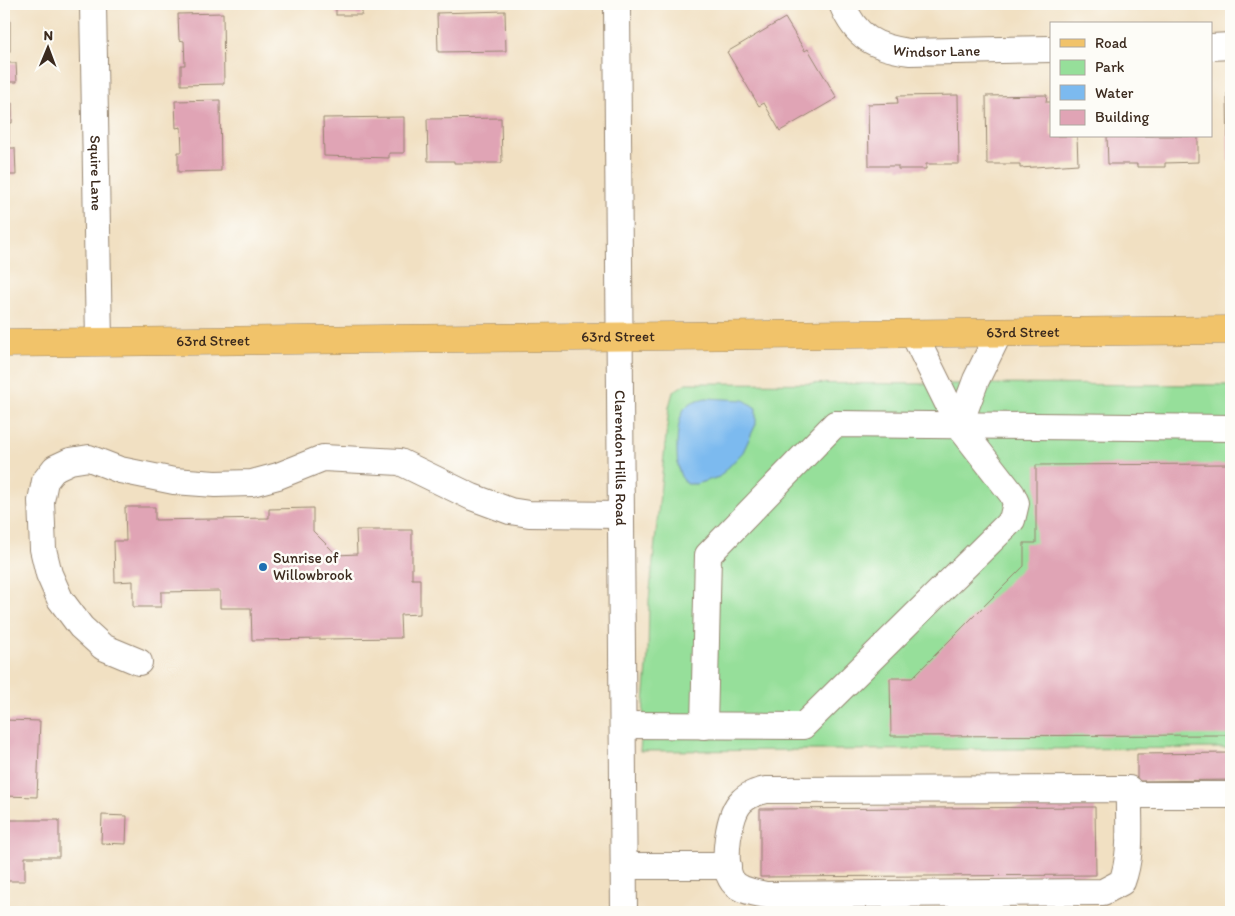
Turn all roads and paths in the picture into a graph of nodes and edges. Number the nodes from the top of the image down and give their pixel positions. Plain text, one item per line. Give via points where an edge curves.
1 (93, 4) edge
2 (617, 4) edge
3 (842, 4) edge
4 (1231, 46) edge
5 (1212, 47) edge
6 (1050, 49) edge
7 (1231, 330) edge
8 (999, 332) junction
9 (913, 334) junction
10 (620, 336) junction
11 (99, 342) junction
12 (4, 343) edge
13 (958, 426) junction
14 (1231, 428) edge
15 (622, 515) junction
16 (139, 662) dead end
17 (623, 725) junction
18 (704, 726) junction
19 (1129, 795) junction
20 (1231, 795) edge
21 (624, 866) junction
22 (728, 866) junction
23 (624, 912) edge

1 - 11 street, Squire Lane
2 - 10 street, Clarendon Hills Road
3 - 6 street, Windsor Lane via 858,31 870,42 886,49 909,52
4 - 5 street
7 - 8 main road, 63rd Street
8 - 9 main road, 63rd Street
8 - 13 street
9 - 10 main road, 63rd Street
9 - 13 street
10 - 11 main road, 63rd Street
10 - 15 street, Clarendon Hills Road
11 - 12 main road, 63rd Street
13 - 14 street
13 - 18 street via 835,424 708,555
13 - 18 street via 1012,494 1016,503 1012,520 803,726
15 - 16 street via 510,511 472,498 400,462 323,458 278,476 252,482 215,484 174,481 120,470 89,458 70,460 54,468 45,481 41,501 43,548 49,574 60,599 81,628 103,647
15 - 17 street, Clarendon Hills Road
17 - 18 street
17 - 21 street, Clarendon Hills Road
19 - 20 street
19 - 22 street via 1129,789 766,790 741,802 732,816
19 - 22 street via 1126,871 1122,882 1102,892 766,895 738,887 731,879
21 - 22 street
21 - 23 street, Clarendon Hills Road

